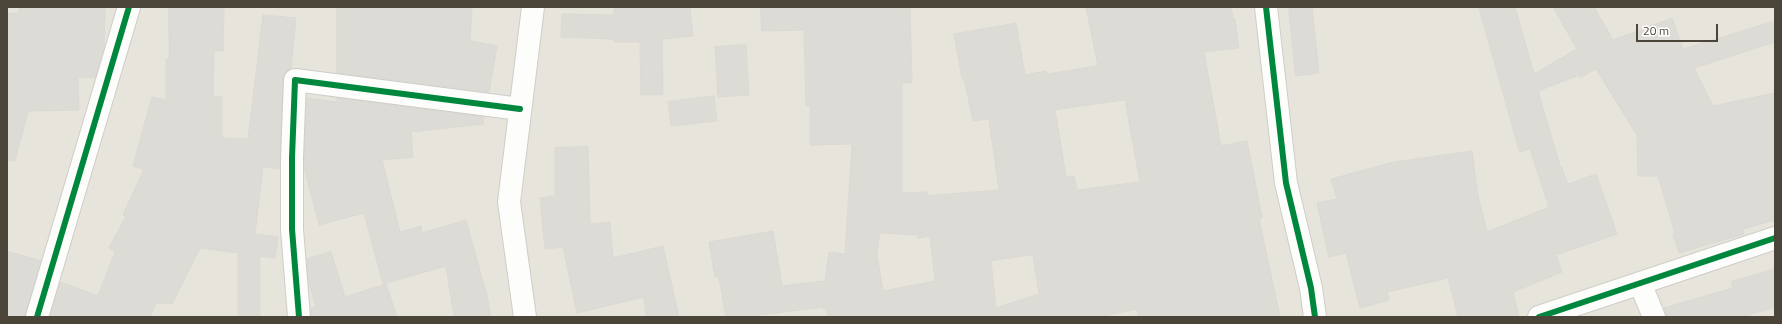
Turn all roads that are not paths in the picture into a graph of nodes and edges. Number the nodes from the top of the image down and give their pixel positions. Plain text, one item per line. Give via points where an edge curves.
1 (129, 7) edge
2 (533, 7) edge
3 (1266, 7) edge
4 (520, 109) junction
5 (1775, 238) edge
6 (1640, 283) junction
7 (37, 317) edge
8 (298, 317) edge
9 (525, 317) edge
10 (1315, 317) edge
11 (1539, 317) edge
12 (1654, 317) edge

1 - 7 street
2 - 4 street
3 - 10 street via 1286,183 1311,288
4 - 8 street via 296,80 292,229
4 - 9 street via 509,202
5 - 6 street
6 - 11 street
6 - 12 street

